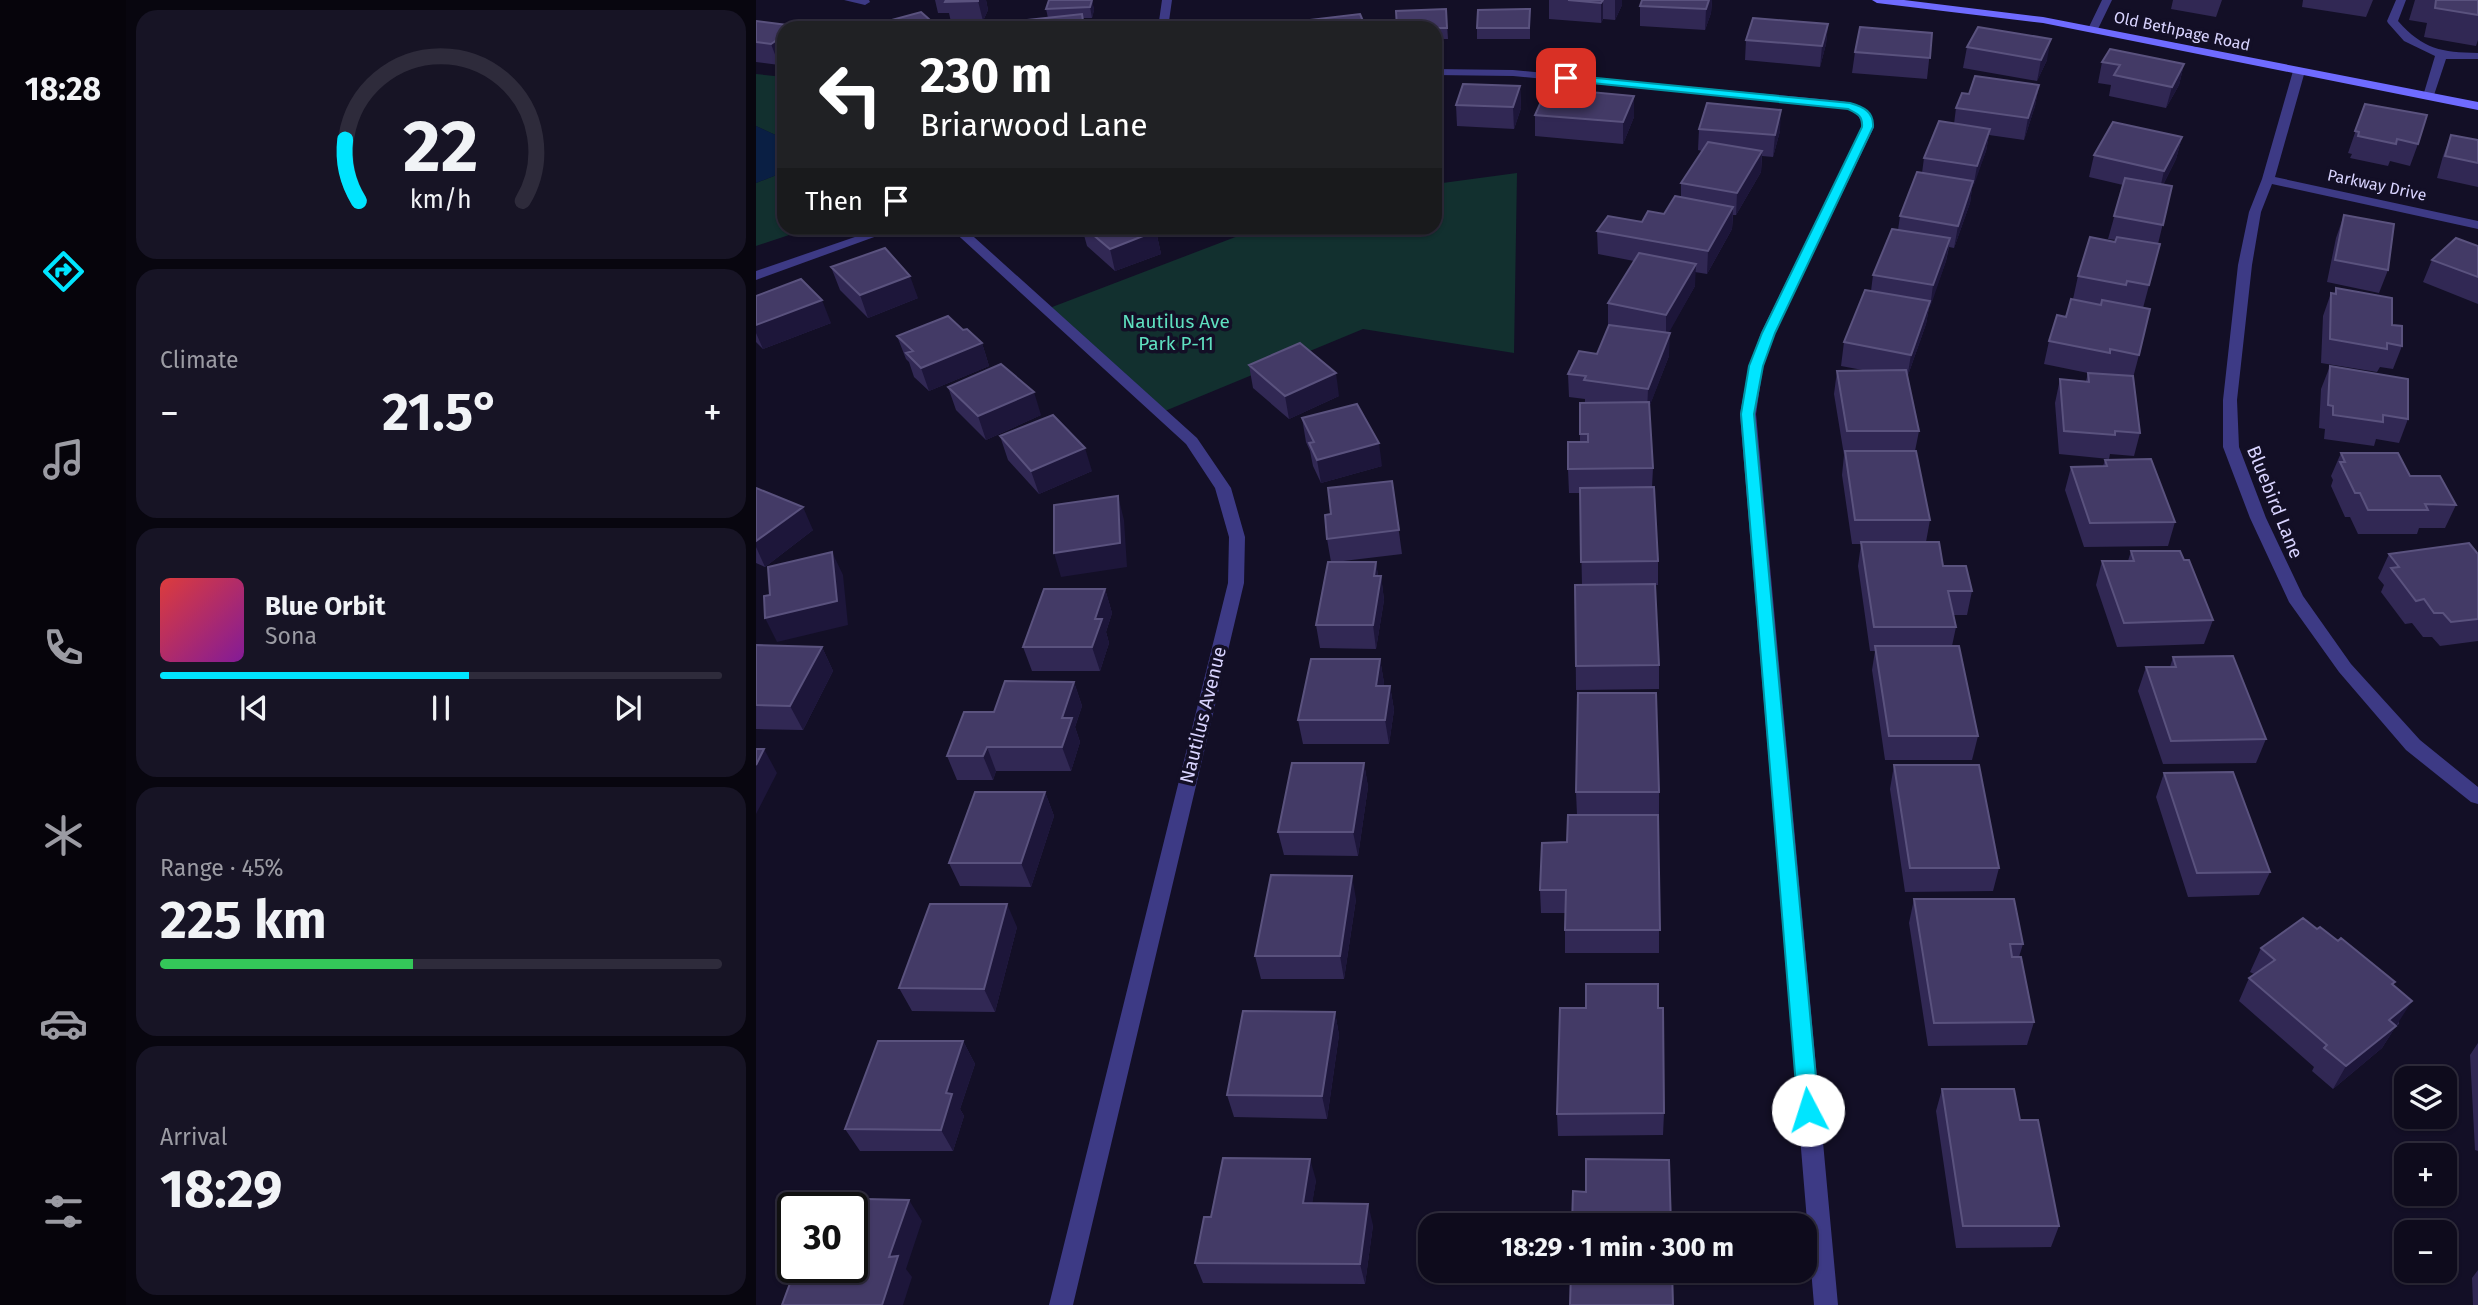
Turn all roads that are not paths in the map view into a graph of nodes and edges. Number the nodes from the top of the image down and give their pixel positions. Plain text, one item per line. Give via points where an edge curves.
1 (849, 0) edge
2 (1167, 0) edge
3 (1877, 0) edge
4 (2107, 0) edge
5 (2401, 0) edge
6 (865, 2) dead end
7 (1164, 21) edge
8 (2093, 29) junction
9 (2441, 55) junction
10 (2478, 56) edge
11 (2299, 71) junction
12 (1442, 72) edge
13 (2429, 96) junction
14 (2478, 106) edge
15 (2268, 179) junction
16 (2478, 225) edge
17 (872, 235) edge
18 (965, 235) edge
19 (756, 276) edge
20 (2478, 797) edge
21 (1060, 1305) edge
22 (1826, 1305) edge

1 - 6 street
2 - 7 street
3 - 8 main road, Old Bethpage Road
4 - 8 street
5 - 9 street via 2392,21 2408,39
8 - 11 main road, Old Bethpage Road
9 - 10 street
9 - 13 street
11 - 13 main road, Old Bethpage Road
11 - 15 street, Bluebird Lane
12 - 22 street via 1513,73 1850,106 1868,119 1768,333 1756,366 1748,414
13 - 14 main road, Old Bethpage Road
15 - 16 street, Parkway Drive
15 - 20 street, Bluebird Lane via 2255,212 2245,265 2230,400 2231,447 2295,598 2345,668 2413,745
17 - 19 street
18 - 21 street, Nautilus Avenue via 1192,441 1223,488 1237,537 1236,583

